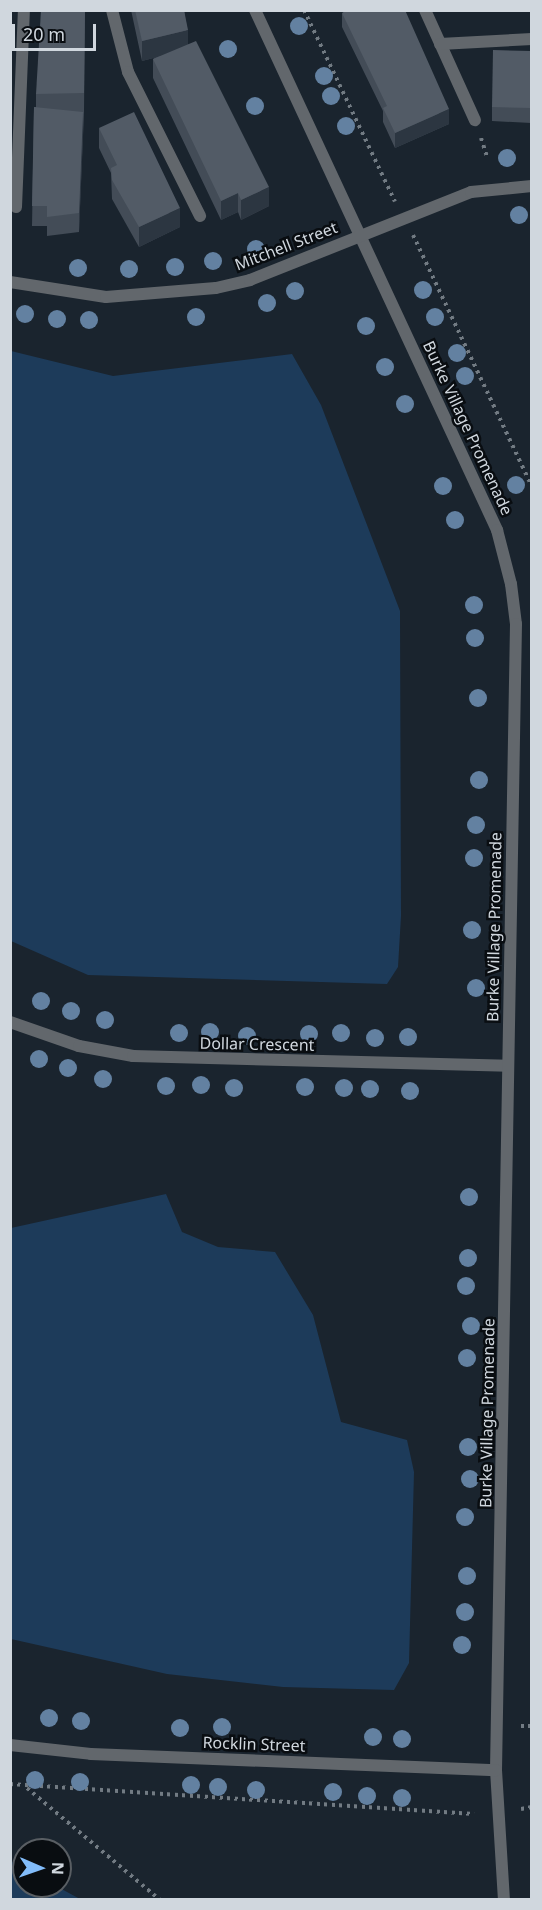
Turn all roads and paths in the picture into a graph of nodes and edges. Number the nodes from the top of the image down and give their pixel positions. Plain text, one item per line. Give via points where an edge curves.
1 (24, 10) edge
2 (112, 10) edge
3 (255, 10) edge
4 (304, 10) edge
5 (425, 10) edge
6 (531, 39) edge
7 (440, 44) junction
8 (475, 120) dead end
9 (383, 180) dead end
10 (531, 186) edge
11 (16, 207) dead end
12 (200, 216) dead end
13 (360, 234) junction
14 (419, 248) dead end
15 (10, 282) edge
16 (531, 487) edge
17 (10, 1022) edge
18 (508, 1066) junction
19 (521, 1726) dead end
20 (531, 1726) edge
21 (10, 1745) edge
22 (496, 1770) junction
23 (10, 1784) edge
24 (27, 1787) junction
25 (531, 1808) edge
26 (521, 1809) dead end
27 (474, 1814) dead end
28 (160, 1899) edge
29 (504, 1899) edge

1 - 11 street
2 - 12 street via 128,72
3 - 13 street, Burke Village Promenade
4 - 9 path
5 - 7 street
6 - 7 street
7 - 8 street
10 - 13 street, Mitchell Street via 471,192
13 - 15 street, Mitchell Street via 250,280 175,295 75,295
13 - 18 street, Burke Village Promenade via 497,530 511,584 516,624
14 - 16 path
17 - 18 street, Dollar Crescent via 79,1046 133,1056
18 - 22 street, Burke Village Promenade
19 - 20 path
21 - 22 street, Rocklin Street via 92,1754
22 - 29 street, Burke Village Promenade
23 - 24 path
24 - 27 path
24 - 28 path
25 - 26 path

